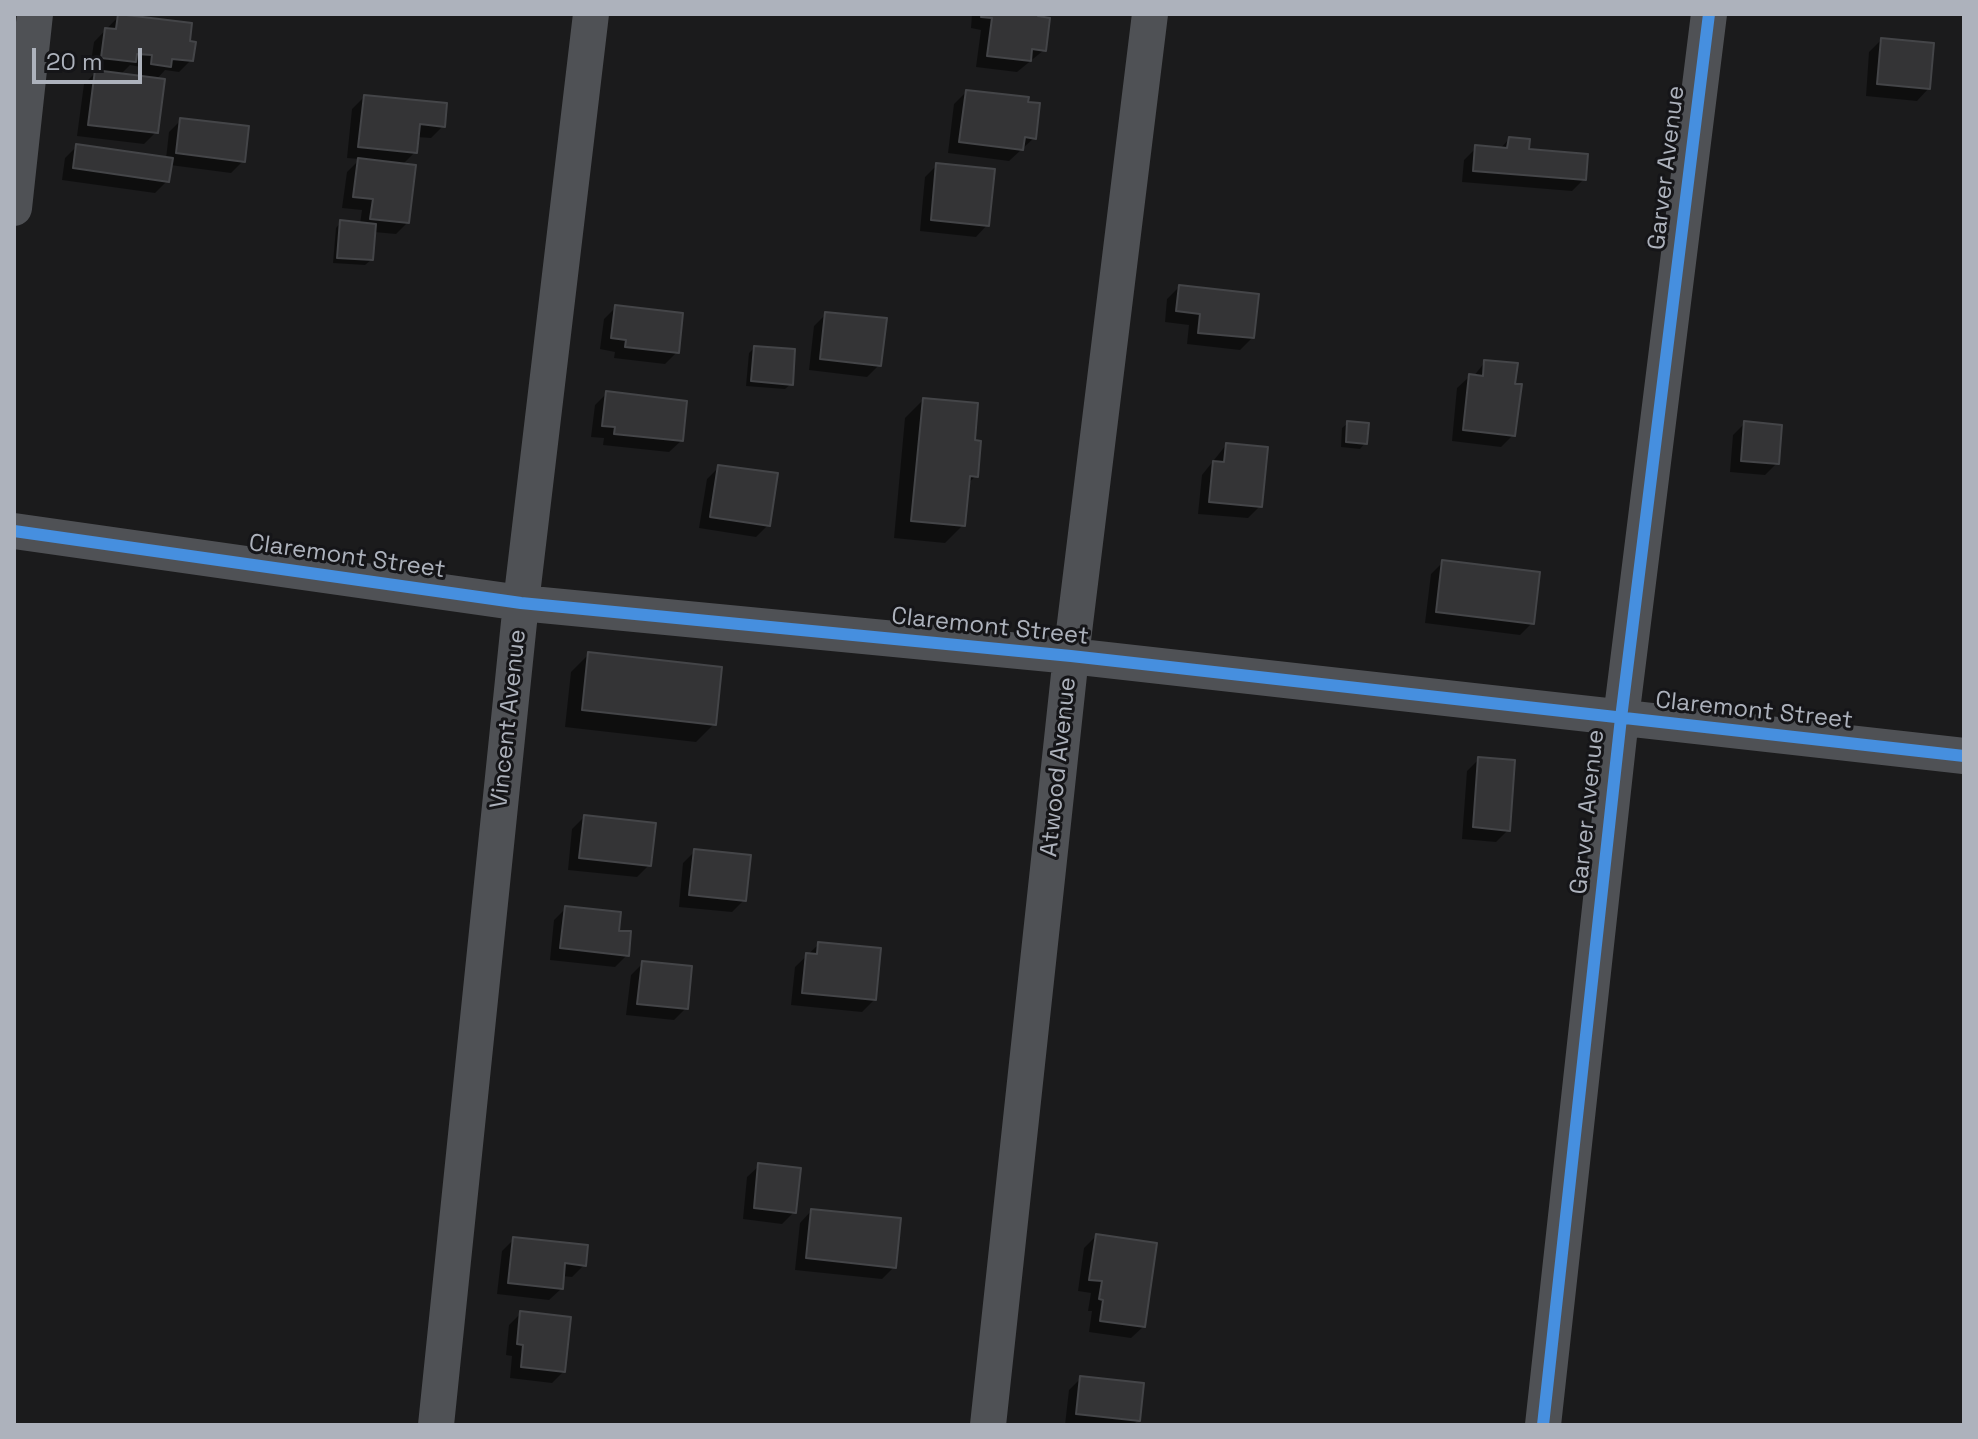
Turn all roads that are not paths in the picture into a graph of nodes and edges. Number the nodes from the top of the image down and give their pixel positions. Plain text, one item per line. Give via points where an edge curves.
1 (35, 14) edge
2 (591, 14) edge
3 (1150, 14) edge
4 (1709, 14) edge
5 (14, 208) edge
6 (14, 531) edge
7 (521, 603) junction
8 (1071, 656) junction
9 (1621, 718) junction
10 (1964, 756) edge
11 (436, 1425) edge
12 (988, 1425) edge
13 (1543, 1425) edge

1 - 5 street
2 - 7 street, Vincent Avenue
3 - 8 street, Atwood Avenue
4 - 9 street, Garver Avenue
6 - 7 street, Claremont Street
7 - 8 street, Claremont Street
7 - 11 street, Vincent Avenue
8 - 9 street, Claremont Street
8 - 12 street, Atwood Avenue
9 - 10 street, Claremont Street
9 - 13 street, Garver Avenue

